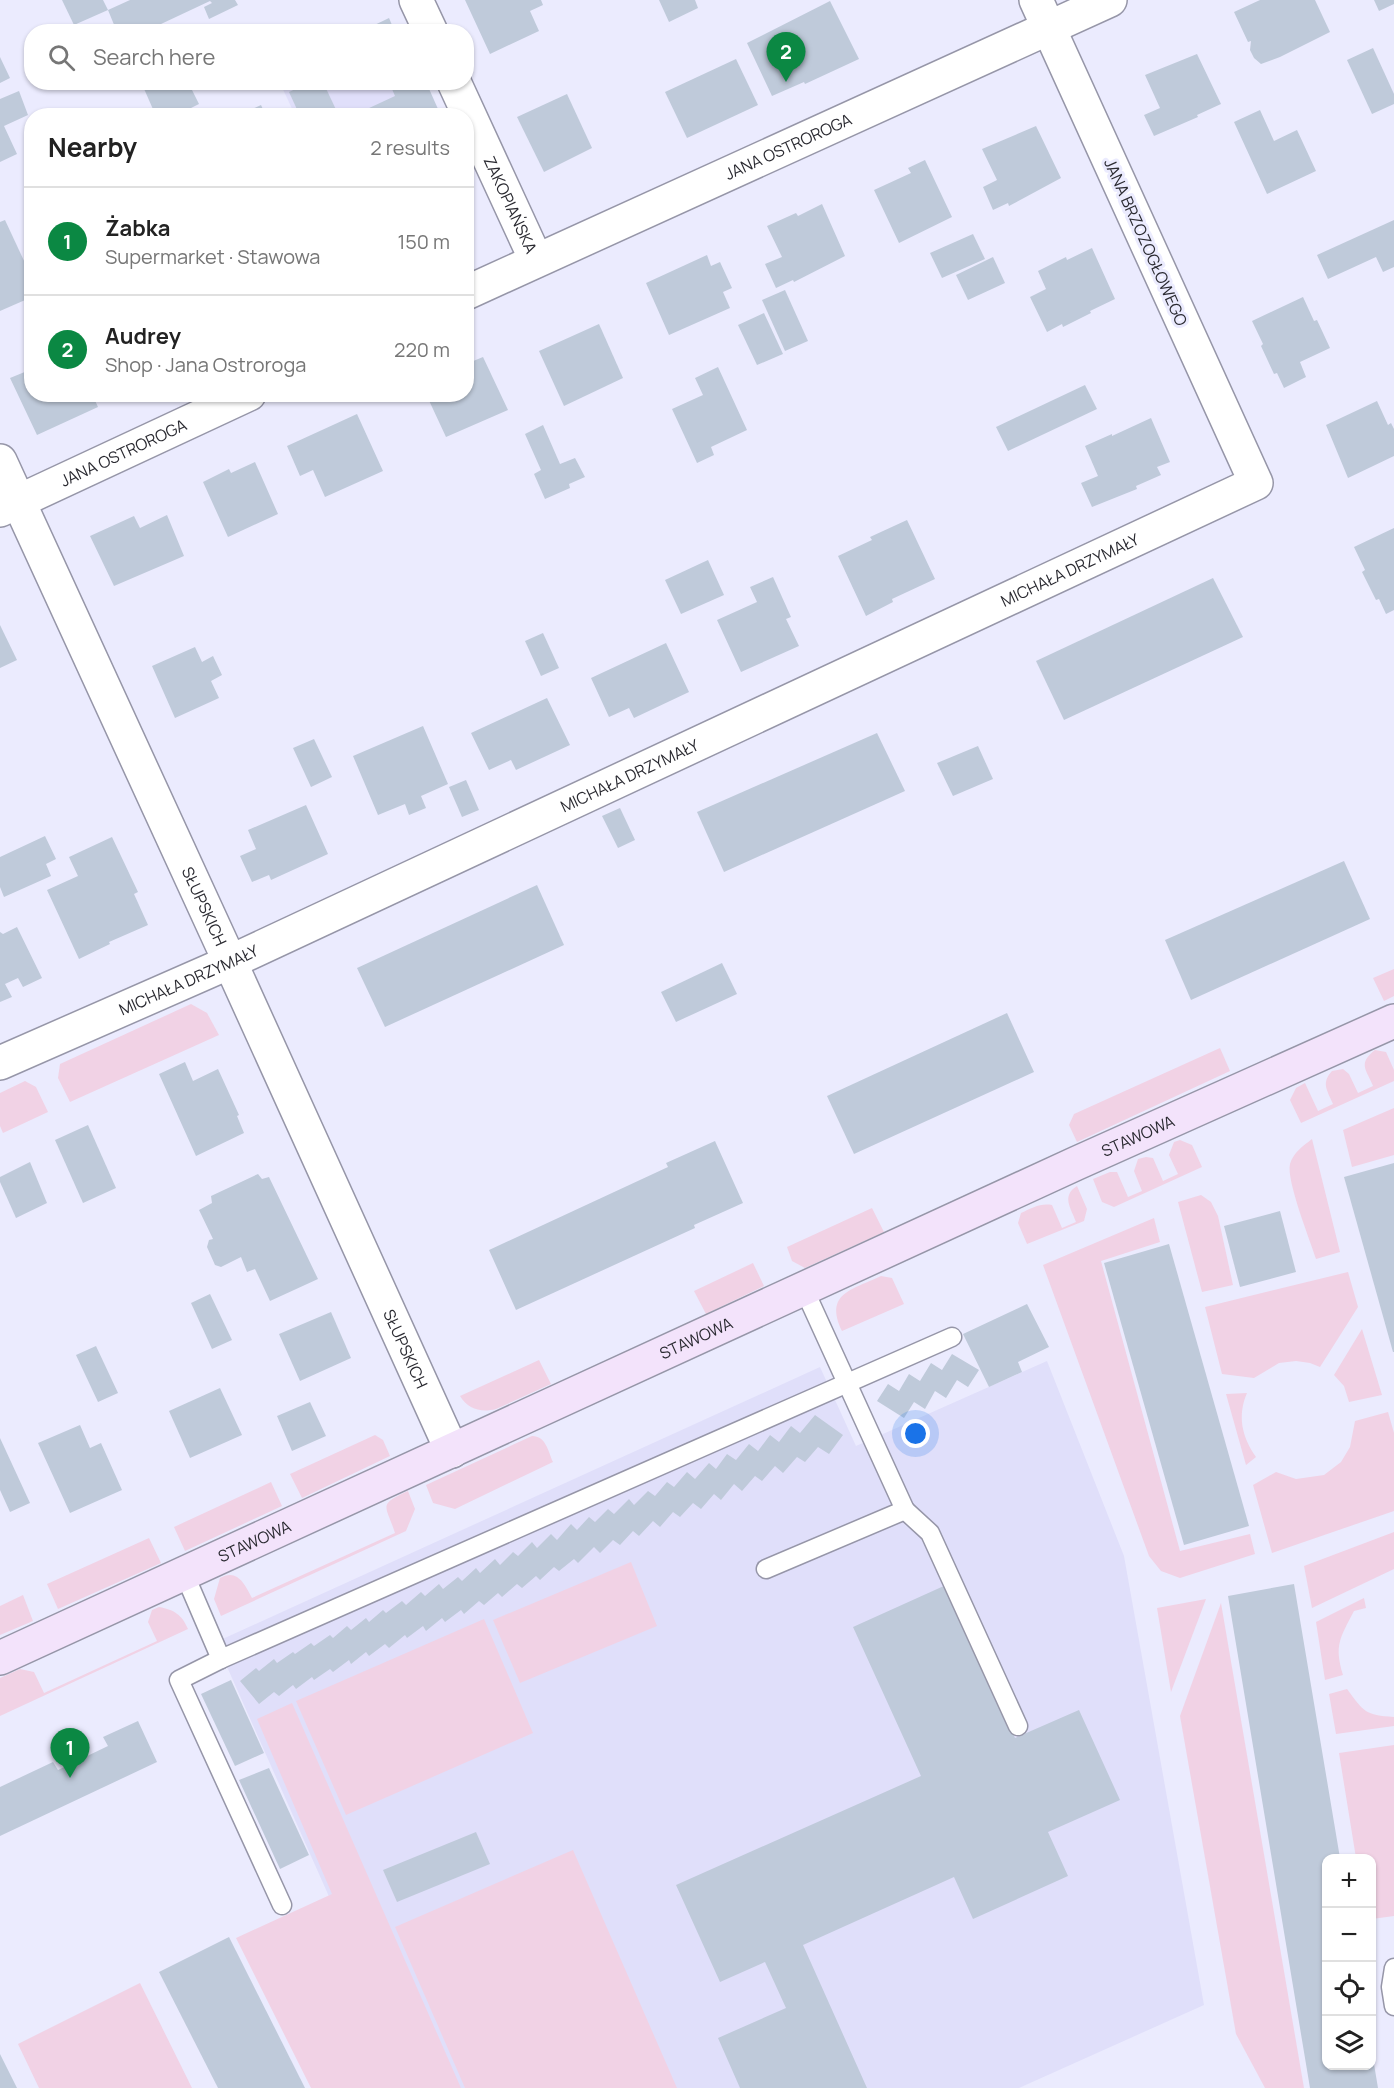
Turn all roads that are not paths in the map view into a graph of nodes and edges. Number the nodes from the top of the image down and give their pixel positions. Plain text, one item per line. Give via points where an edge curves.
1 (416, 0) edge
2 (1110, 0) edge
3 (1042, 14) edge
4 (427, 24) edge
5 (458, 90) edge
6 (466, 108) edge
7 (474, 125) edge
8 (536, 260) junction
9 (474, 289) edge
10 (232, 402) edge
11 (0, 460) edge
12 (1256, 483) joint
13 (9, 505) edge
14 (230, 962) junction
15 (1394, 1021) edge
16 (0, 1063) edge
17 (804, 1289) junction
18 (952, 1337) dead end
19 (847, 1382) junction
20 (452, 1452) junction
21 (905, 1510) junction
22 (766, 1569) dead end
23 (184, 1573) junction
24 (0, 1658) edge
25 (221, 1659) junction
26 (1018, 1726) dead end
27 (282, 1905) dead end
28 (1394, 1968) edge
29 (1394, 2006) edge

1 - 4 street
2 - 3 street, JANA OSTROROGA
3 - 8 street, JANA OSTROROGA
3 - 12 street, JANA BRZOZOGŁOWEGO
5 - 6 street, ZAKOPIAŃSKA
7 - 8 street, ZAKOPIAŃSKA
8 - 9 street, JANA OSTROROGA
10 - 13 street, JANA OSTROROGA
11 - 13 street, SŁUPSKICH
12 - 14 street, MICHAŁA DRZYMAŁY
13 - 14 street, SŁUPSKICH
14 - 16 street, MICHAŁA DRZYMAŁY
14 - 20 street, SŁUPSKICH
15 - 17 street, STAWOWA
17 - 19 lane
17 - 20 street, STAWOWA
18 - 19 lane
19 - 21 lane
19 - 25 lane
20 - 23 street, STAWOWA
21 - 22 lane
21 - 26 lane via 930,1533
23 - 24 street, STAWOWA
23 - 25 lane
25 - 27 lane via 179,1680
28 - 29 lane

